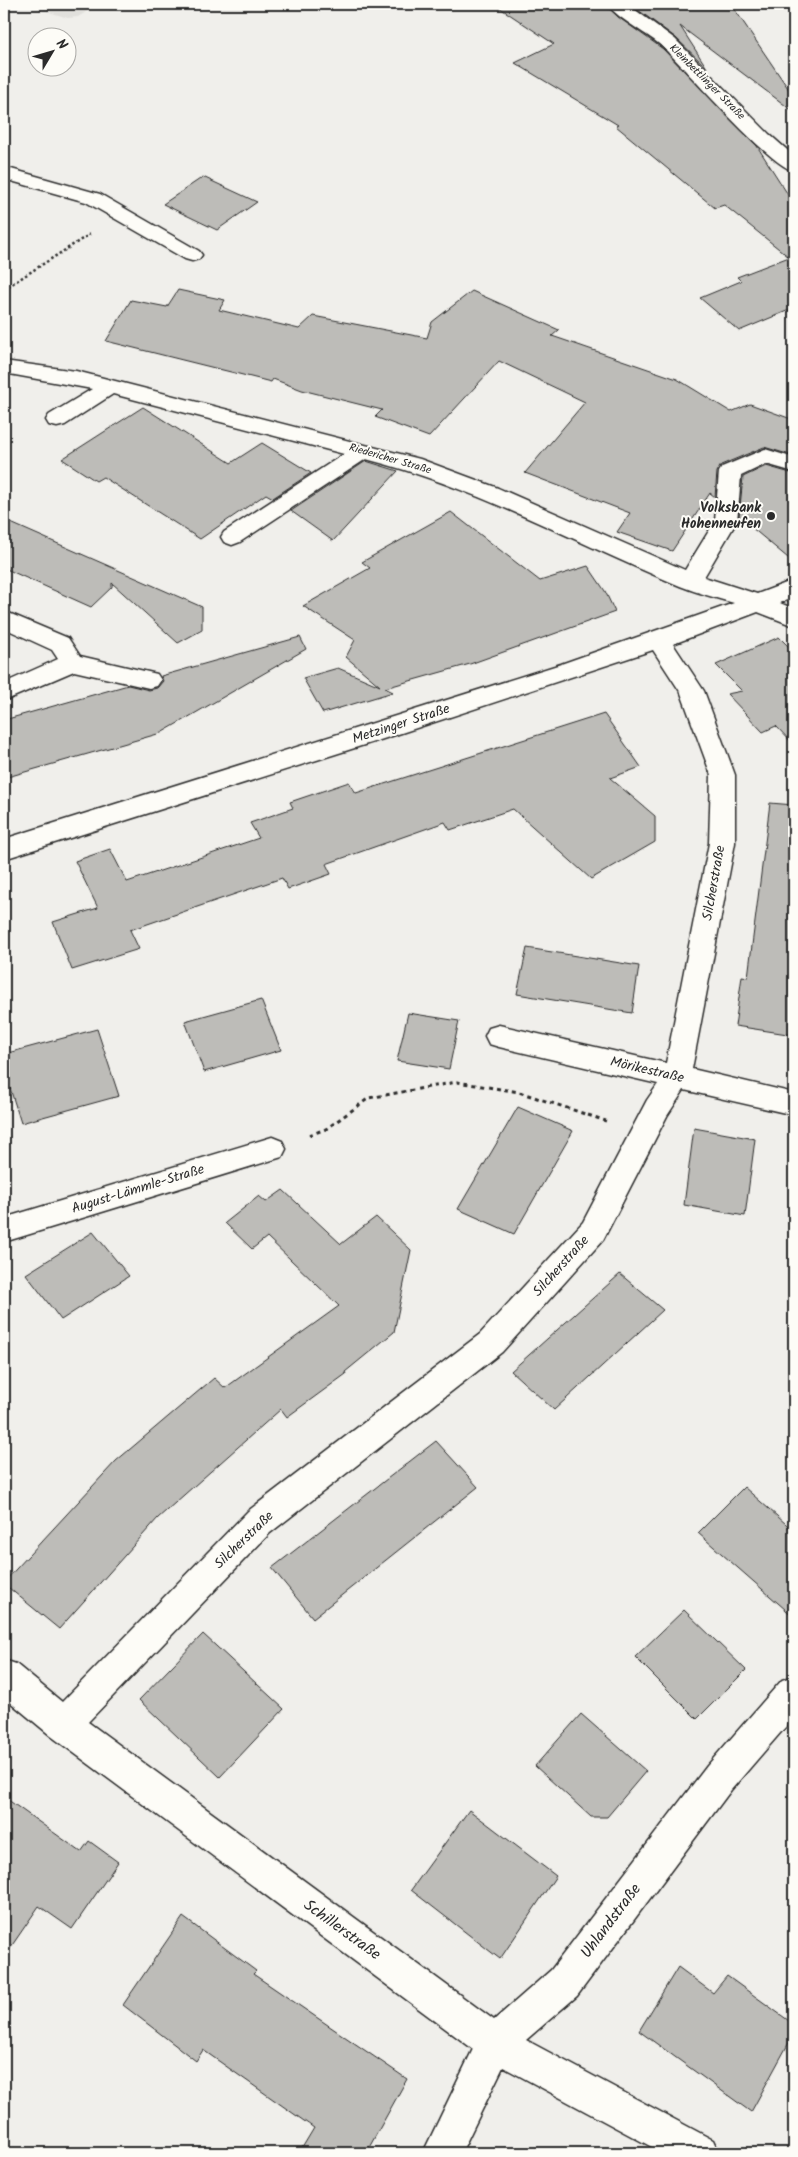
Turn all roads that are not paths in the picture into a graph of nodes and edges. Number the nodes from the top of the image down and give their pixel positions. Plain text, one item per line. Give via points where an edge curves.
1 (616, 4) edge
2 (794, 165) edge
3 (4, 173) edge
4 (192, 255) dead end
5 (4, 367) edge
6 (109, 387) junction
7 (57, 420) dead end
8 (363, 451) junction
9 (794, 465) edge
10 (232, 537) dead end
11 (690, 581) junction
12 (794, 588) edge
13 (759, 603) junction
14 (794, 618) edge
15 (4, 620) edge
16 (658, 640) junction
17 (72, 662) junction
18 (149, 680) dead end
19 (4, 693) edge
20 (4, 849) edge
21 (499, 1036) dead end
22 (677, 1077) junction
23 (794, 1104) edge
24 (272, 1149) road end
25 (4, 1230) edge
26 (4, 1676) edge
27 (794, 1692) edge
28 (63, 1724) junction
29 (495, 2043) junction
30 (442, 2153) edge
31 (700, 2153) edge

1 - 2 street, Kleinbettlinger Straße via 669,43 762,138
3 - 4 street via 93,198
5 - 6 street, Riedericher Straße via 76,378
6 - 7 street
6 - 8 street, Riedericher Straße
8 - 10 street
8 - 11 street, Riedericher Straße via 412,464 490,493
9 - 11 street via 765,456 730,472 726,521
11 - 13 street, Riedericher Straße
12 - 13 street, Metzinger Straße
13 - 14 street, Riedericher Straße
13 - 16 street, Metzinger Straße
15 - 17 street via 60,644
16 - 20 street, Metzinger Straße
16 - 22 street, Silcherstraße via 692,690 722,775 722,843
17 - 18 street
17 - 19 street
21 - 22 street, Mörikestraße
22 - 23 street, Mörikestraße
22 - 28 street, Silcherstraße via 656,1108 593,1231 491,1343 259,1522
24 - 25 street, August-Lämmle-Straße
26 - 28 street, Schillerstraße
27 - 29 street, Uhlandstraße via 719,1778 564,1983
28 - 29 street, Schillerstraße
29 - 30 street, Uhlandstraße
29 - 31 street, Schillerstraße

